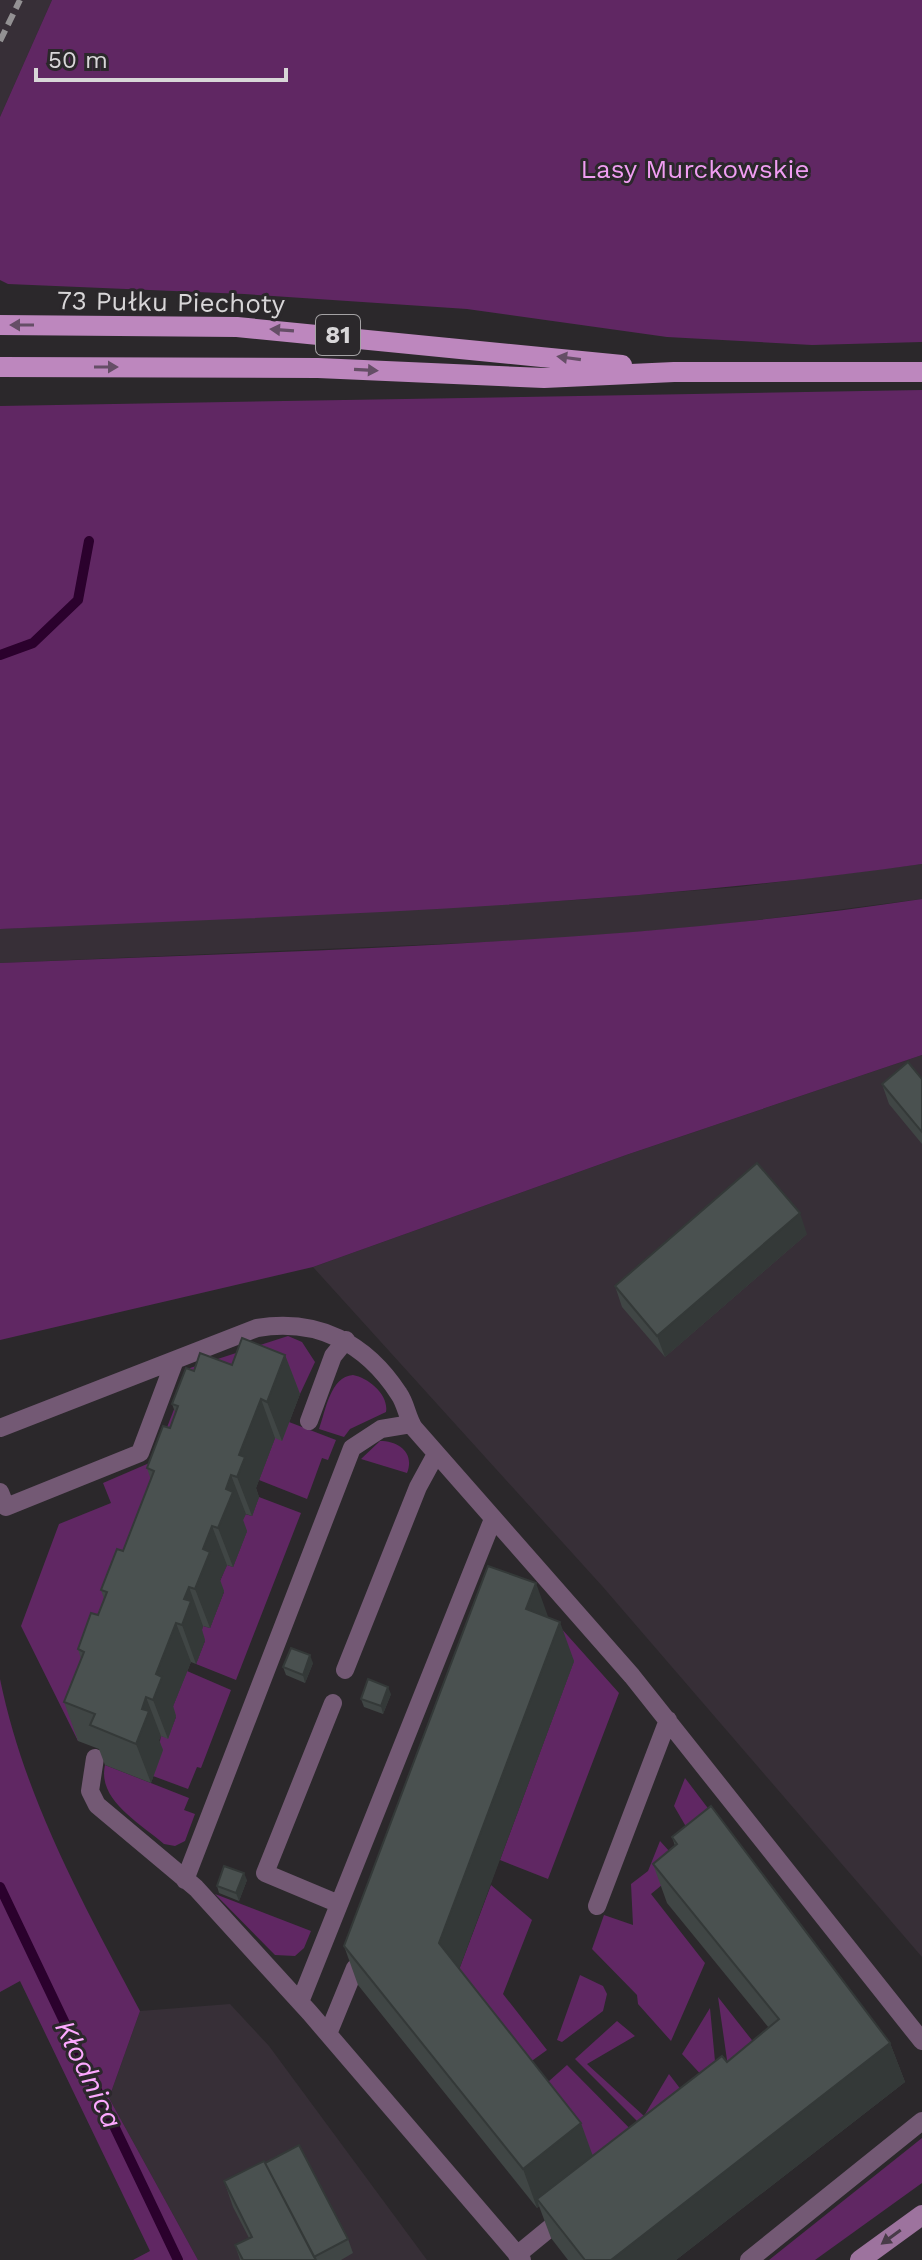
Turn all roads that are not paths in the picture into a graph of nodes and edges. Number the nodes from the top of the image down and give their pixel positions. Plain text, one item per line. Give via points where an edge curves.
1 (0, 325) edge
2 (0, 367) edge
3 (674, 372) junction
4 (922, 372) edge
5 (346, 1340) junction
6 (175, 1360) junction
7 (309, 1421) dead end
8 (411, 1424) junction
9 (0, 1428) edge
10 (436, 1454) junction
11 (0, 1492) edge
12 (493, 1519) junction
13 (345, 1670) dead end
14 (333, 1703) dead end
15 (668, 1720) junction
16 (95, 1758) edge
17 (185, 1880) junction
18 (339, 1904) junction
19 (597, 1906) dead end
20 (355, 1968) edge
21 (300, 2002) junction
22 (328, 2034) junction
23 (922, 2041) edge
24 (922, 2121) edge
25 (580, 2203) edge
26 (922, 2215) edge
27 (520, 2257) edge
28 (749, 2260) edge
29 (860, 2260) edge

3 -> 1 main road, 73 Pułku Piechoty / 81 via 281,330
2 -> 3 main road, 73 Pułku Piechoty / 81 via 318,368 544,378
3 - 4 main road, 73 Pułku Piechoty / 81
5 - 6 lane via 285,1324 257,1328
5 - 7 lane via 333,1356
5 - 8 lane via 400,1395
6 - 9 lane
6 - 11 lane via 140,1453 6,1507
8 - 10 lane
8 - 17 lane via 381,1429 352,1448
10 - 12 lane
10 - 13 lane
12 - 15 lane
12 - 18 lane
14 - 18 lane via 265,1873
15 - 19 lane
15 - 23 lane
16 - 17 lane via 90,1791 97,1805
17 - 21 lane
18 - 21 lane
20 - 22 lane
21 - 22 lane
22 - 27 lane
24 - 28 lane
25 - 27 lane
26 -> 29 street

